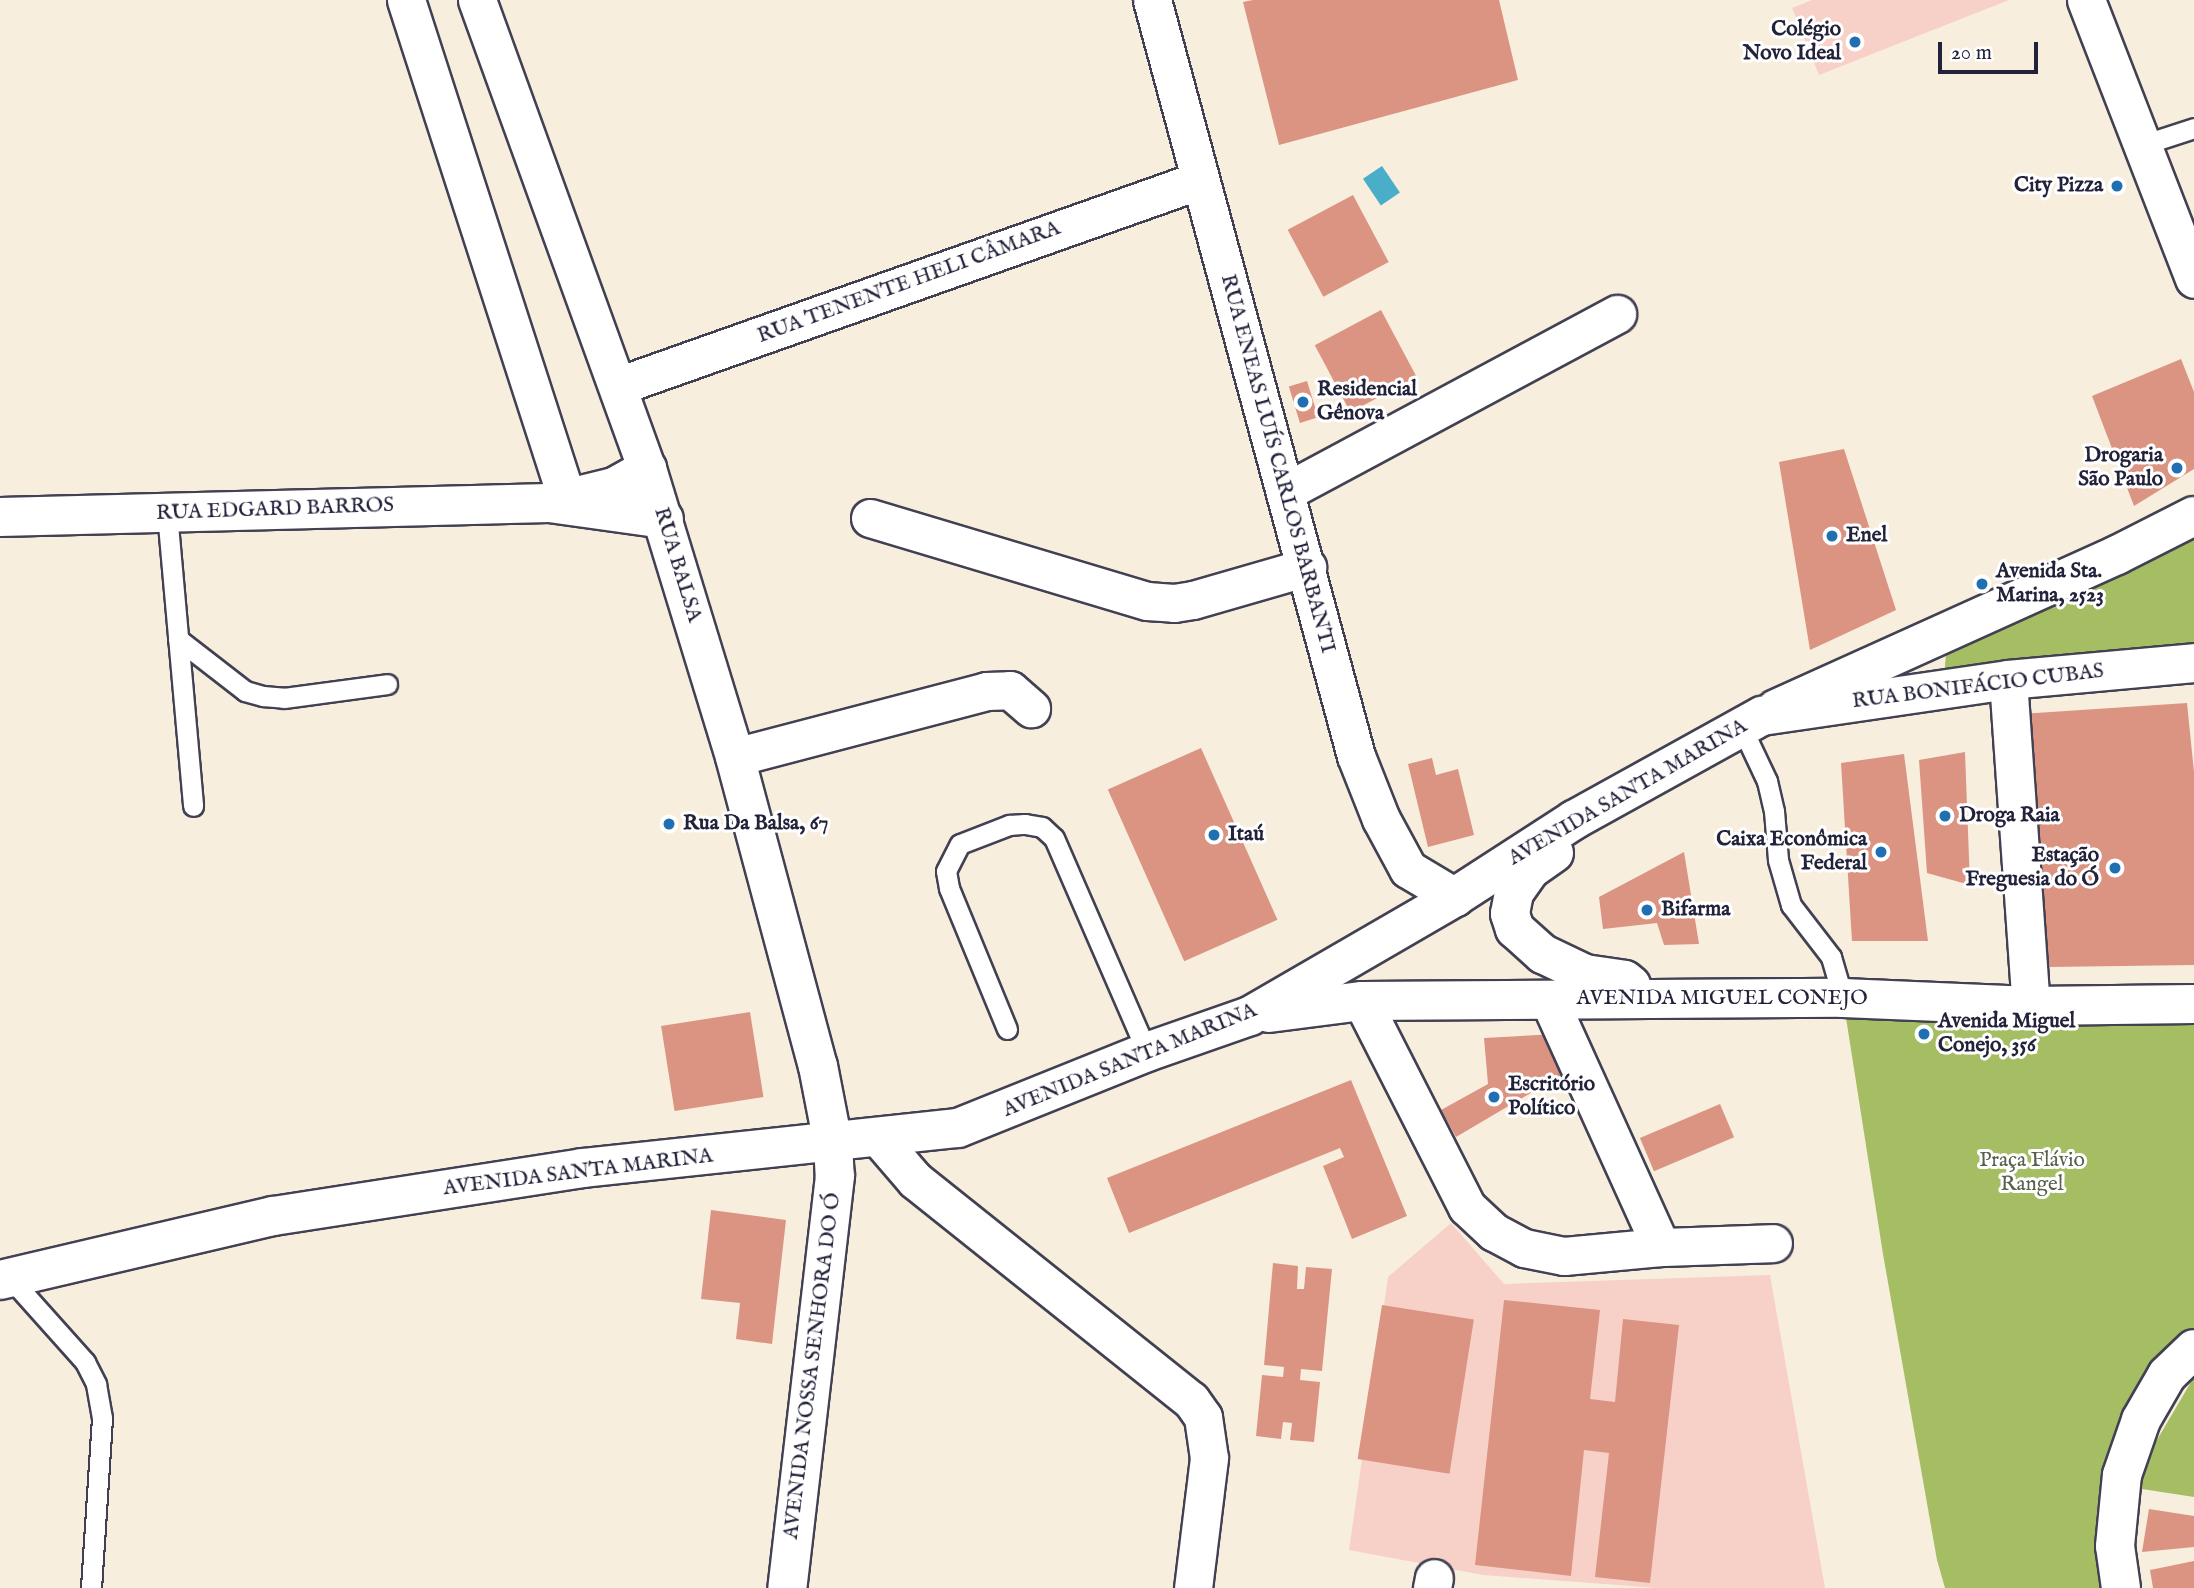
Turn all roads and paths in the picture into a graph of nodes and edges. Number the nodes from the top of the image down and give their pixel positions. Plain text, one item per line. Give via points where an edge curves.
1 (407, 0) edge
2 (477, 0) edge
3 (1152, 0) edge
4 (2086, 0) edge
5 (2194, 128) edge
6 (2142, 145) junction
7 (1200, 180) junction
8 (2194, 279) edge
9 (1617, 314) dead end
10 (618, 386) junction
11 (647, 469) junction
12 (1285, 492) junction
13 (558, 501) junction
14 (167, 513) junction
15 (2194, 516) edge
16 (0, 517) edge
17 (870, 518) dead end
18 (664, 519) junction
19 (1307, 567) junction
20 (178, 639) junction
21 (2194, 663) edge
22 (2008, 680) junction
23 (387, 684) dead end
24 (1031, 708) dead end
25 (1751, 721) junction
26 (735, 757) junction
27 (193, 806) dead end
28 (1574, 820) junction
29 (1455, 897) junction
30 (1843, 998) junction
31 (1549, 999) junction
32 (1650, 999) junction
33 (1362, 1001) junction
34 (2194, 1004) edge
35 (2031, 1006) junction
36 (1250, 1016) junction
37 (1007, 1029) dead end
38 (1147, 1052) junction
39 (878, 1138) junction
40 (833, 1143) junction
41 (1773, 1243) dead end
42 (1661, 1247) junction
43 (5, 1279) edge
44 (2194, 1349) edge
45 (91, 1588) edge
46 (787, 1588) edge
47 (1193, 1588) edge
48 (2120, 1588) edge

1 - 13 street
2 - 10 street, RUA BALSA
3 - 7 street, RUA ENEAS LUÍS CARLOS BARBANTI
4 - 6 street
5 - 6 lane
6 - 8 street
7 - 10 street, RUA TENENTE HELI CÂMARA
7 - 12 street, RUA ENEAS LUÍS CARLOS BARBANTI
9 - 12 street
10 - 11 street, RUA BALSA
11 - 13 main road, RUA EDGARD BARROS via 614,486
11 - 18 main road, RUA BALSA
12 - 19 street, RUA ENEAS LUÍS CARLOS BARBANTI
13 - 14 main road, RUA EDGARD BARROS
13 - 18 main road, RUA EDGARD BARROS
14 - 16 main road, RUA EDGARD BARROS
14 - 20 lane
15 - 25 main road, AVENIDA SANTA MARINA
17 - 19 street via 1147,601 1193,600
18 - 26 main road, RUA BALSA
19 - 29 street, RUA ENEAS LUÍS CARLOS BARBANTI via 1356,756 1381,819 1408,869
20 - 23 lane via 245,691 263,696 284,698
20 - 27 lane
21 - 22 main road, RUA BONIFÁCIO CUBAS
22 - 25 main road, RUA BONIFÁCIO CUBAS
22 - 35 street
24 - 26 street via 1010,690 985,691
25 - 28 main road, AVENIDA SANTA MARINA
25 - 30 lane via 1791,905 1830,957
26 - 40 main road, RUA BALSA via 818,1066
28 - 29 main road, AVENIDA SANTA MARINA
28 - 32 main road via 1565,845 1530,870 1514,893 1510,915 1515,929 1543,954 1586,974 1625,980
29 - 36 main road, AVENIDA SANTA MARINA
30 - 32 main road, AVENIDA MIGUEL CONEJO
30 - 35 main road, AVENIDA MIGUEL CONEJO
31 - 32 main road, AVENIDA MIGUEL CONEJO
31 - 33 main road, AVENIDA MIGUEL CONEJO
31 - 42 street
33 - 36 main road, AVENIDA MIGUEL CONEJO
33 - 42 street via 1467,1208 1494,1232 1524,1248 1564,1256
34 - 35 main road, AVENIDA MIGUEL CONEJO
36 - 38 main road, AVENIDA SANTA MARINA
37 - 38 lane via 946,871 960,844 1009,825 1025,824 1042,827 1054,838
38 - 39 main road, AVENIDA SANTA MARINA via 958,1128
39 - 40 main road, AVENIDA SANTA MARINA
39 - 47 street via 915,1180 1191,1400 1203,1417 1209,1458
40 - 43 main road, AVENIDA SANTA MARINA via 582,1168 273,1216
40 - 46 main road, AVENIDA NOSSA SENHORA DO Ó via 830,1232
41 - 42 street
43 - 45 lane via 85,1362 96,1384 102,1418
44 - 48 main road via 2167,1375 2141,1420 2122,1475 2115,1546

